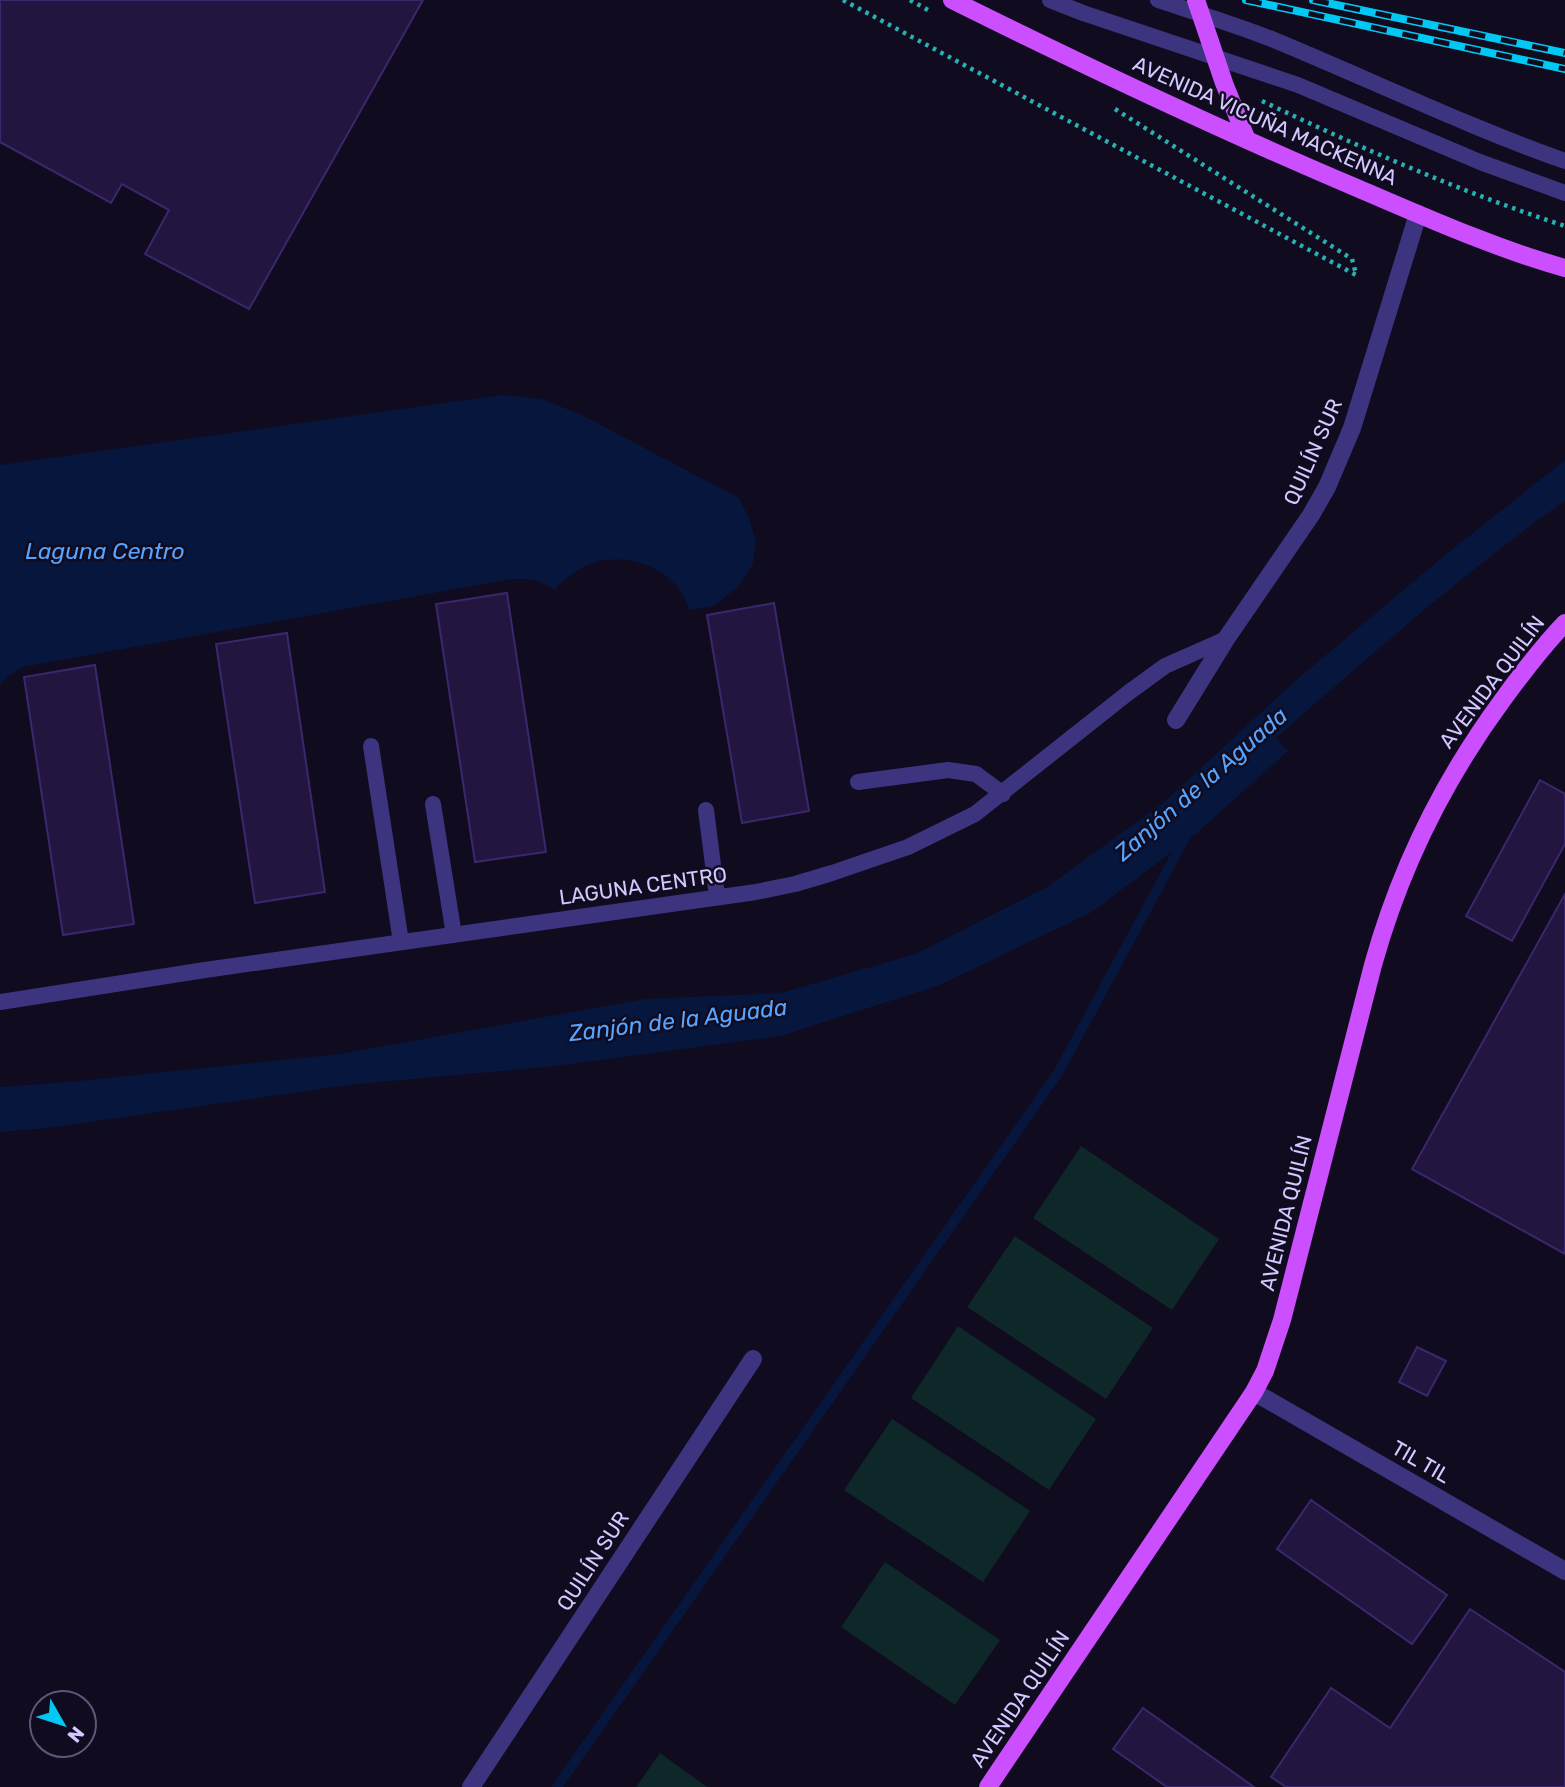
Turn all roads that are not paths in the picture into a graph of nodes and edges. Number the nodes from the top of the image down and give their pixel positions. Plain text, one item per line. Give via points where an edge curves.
1 (952, 0) edge
2 (1050, 0) edge
3 (1158, 0) edge
4 (1198, 7) edge
5 (1216, 57) junction
6 (1247, 140) junction
7 (1565, 161) edge
8 (1565, 193) edge
9 (1418, 214) junction
10 (1563, 269) edge
11 (1565, 623) edge
12 (1226, 639) junction
13 (1176, 720) dead end
14 (371, 746) dead end
15 (858, 782) dead end
16 (1003, 794) junction
17 (433, 804) dead end
18 (706, 810) dead end
19 (717, 896) junction
20 (454, 935) junction
21 (401, 942) junction
22 (0, 1002) edge
23 (753, 1359) dead end
24 (1254, 1392) junction
25 (1565, 1571) edge
26 (471, 1787) edge
27 (988, 1787) edge

1 - 6 main road, AVENIDA VICUÑA MACKENNA
2 - 5 lane
3 - 4 lane
4 - 5 main road
4 - 7 lane via 1422,105
5 - 6 main road
5 - 8 lane via 1298,85
6 - 9 main road, AVENIDA VICUÑA MACKENNA
9 - 10 main road, AVENIDA VICUÑA MACKENNA
9 - 12 street, QUILÍN SUR via 1339,460 1311,515
11 - 24 main road, AVENIDA QUILÍN via 1530,662 1472,744 1402,876 1384,924 1282,1320
12 - 13 street, QUILÍN SUR
12 - 16 lane, LAGUNA CENTRO via 1165,666
14 - 21 lane
15 - 16 lane via 948,769 976,774
16 - 19 lane, LAGUNA CENTRO via 975,814 908,847 795,884
17 - 20 lane
18 - 19 lane
19 - 20 lane, LAGUNA CENTRO
20 - 21 lane, LAGUNA CENTRO
21 - 22 lane, LAGUNA CENTRO
23 - 26 street, QUILÍN SUR
24 - 25 street, TIL TIL
24 - 27 main road, AVENIDA QUILÍN

